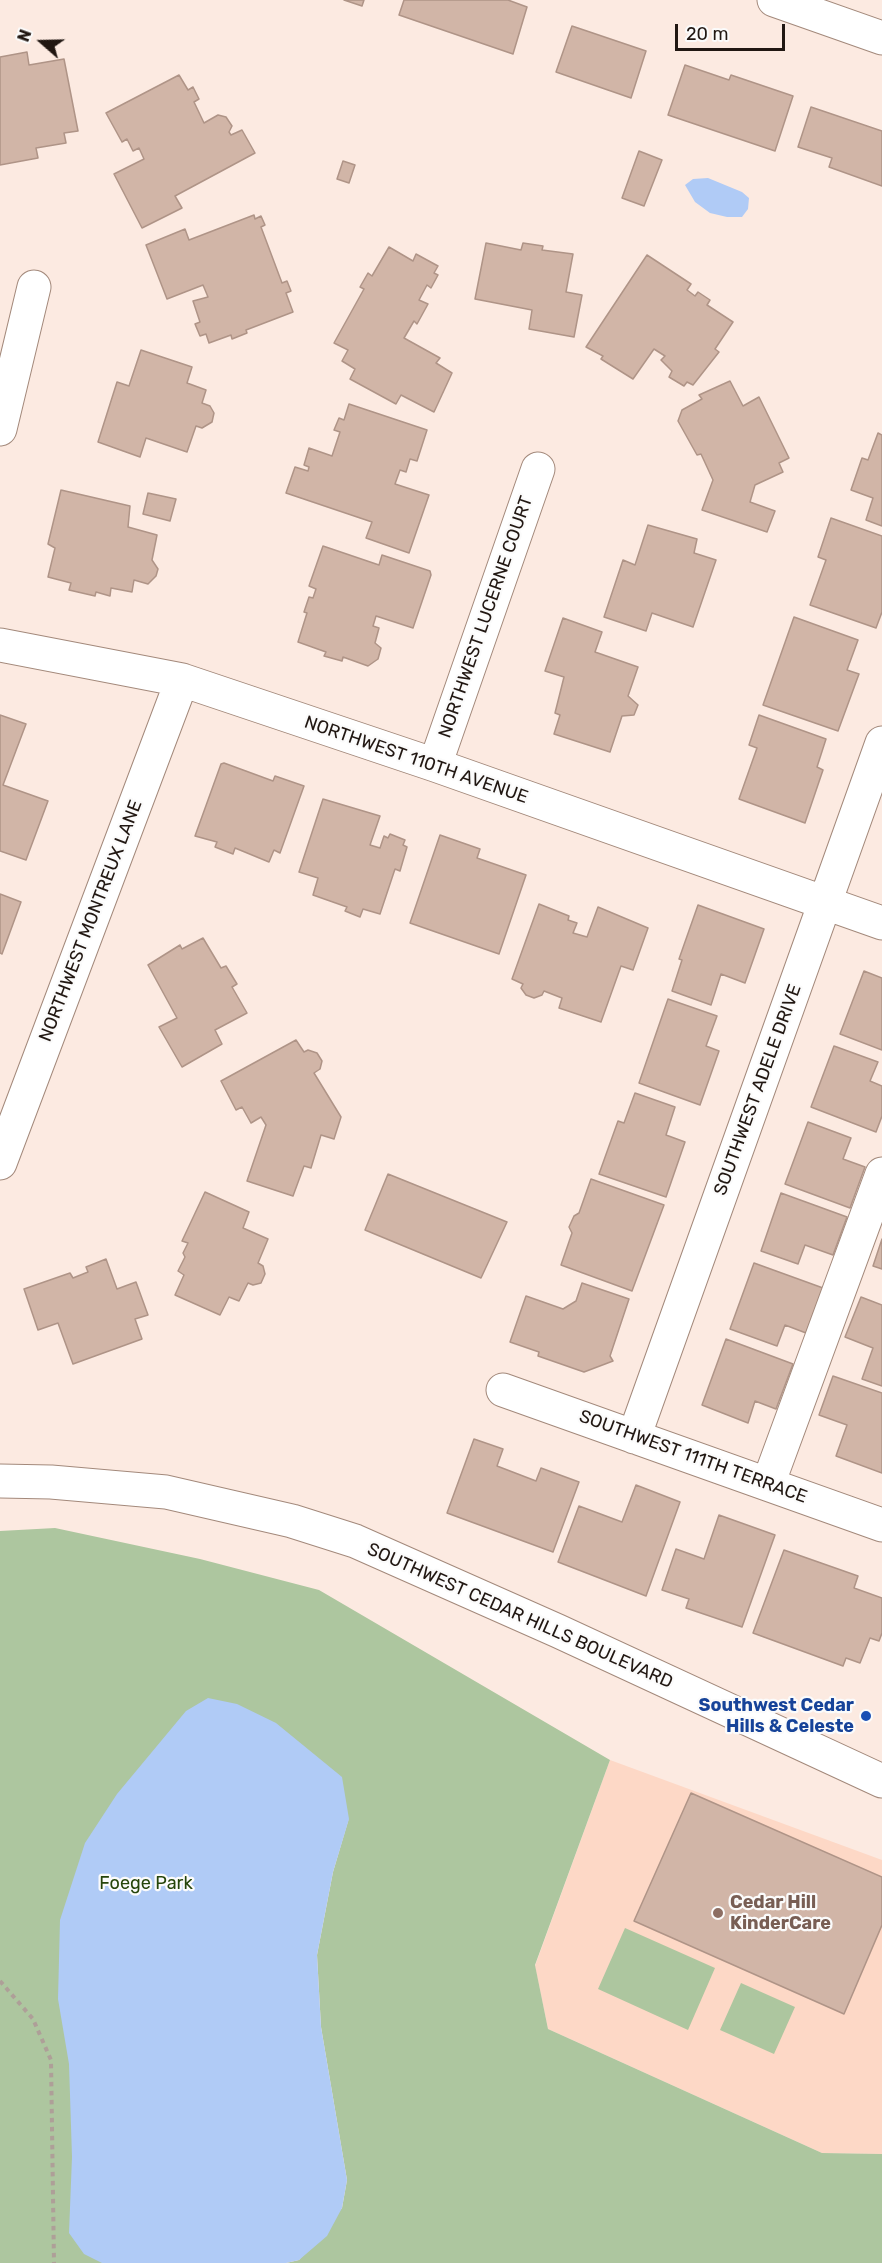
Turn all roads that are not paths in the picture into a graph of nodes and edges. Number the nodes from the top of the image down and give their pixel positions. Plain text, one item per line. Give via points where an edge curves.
1 (774, 0) edge
2 (882, 38) edge
3 (34, 287) dead end
4 (0, 429) edge
5 (538, 469) dead end
6 (0, 645) edge
7 (182, 680) junction
8 (882, 743) edge
9 (435, 765) junction
10 (825, 903) junction
11 (882, 923) edge
12 (0, 1163) edge
13 (882, 1174) edge
14 (503, 1390) dead end
15 (634, 1437) junction
16 (0, 1481) edge
17 (768, 1484) junction
18 (882, 1525) edge
19 (882, 1781) edge

1 - 2 street
3 - 4 street
5 - 9 street, NORTHWEST LUCERNE COURT
6 - 7 street, NORTHWEST 110TH AVENUE
7 - 9 street, NORTHWEST 110TH AVENUE
7 - 12 street, NORTHWEST MONTREUX LANE
8 - 10 street, SOUTHWEST ADELE DRIVE
9 - 10 street, NORTHWEST 110TH AVENUE
10 - 11 street, NORTHWEST 110TH AVENUE
10 - 15 street, SOUTHWEST ADELE DRIVE
13 - 17 street
14 - 15 street, SOUTHWEST 111TH TERRACE
15 - 17 street, SOUTHWEST 111TH TERRACE
16 - 19 street, SOUTHWEST CEDAR HILLS BOULEVARD via 166,1492 292,1521 355,1541
17 - 18 street, SOUTHWEST 111TH TERRACE

